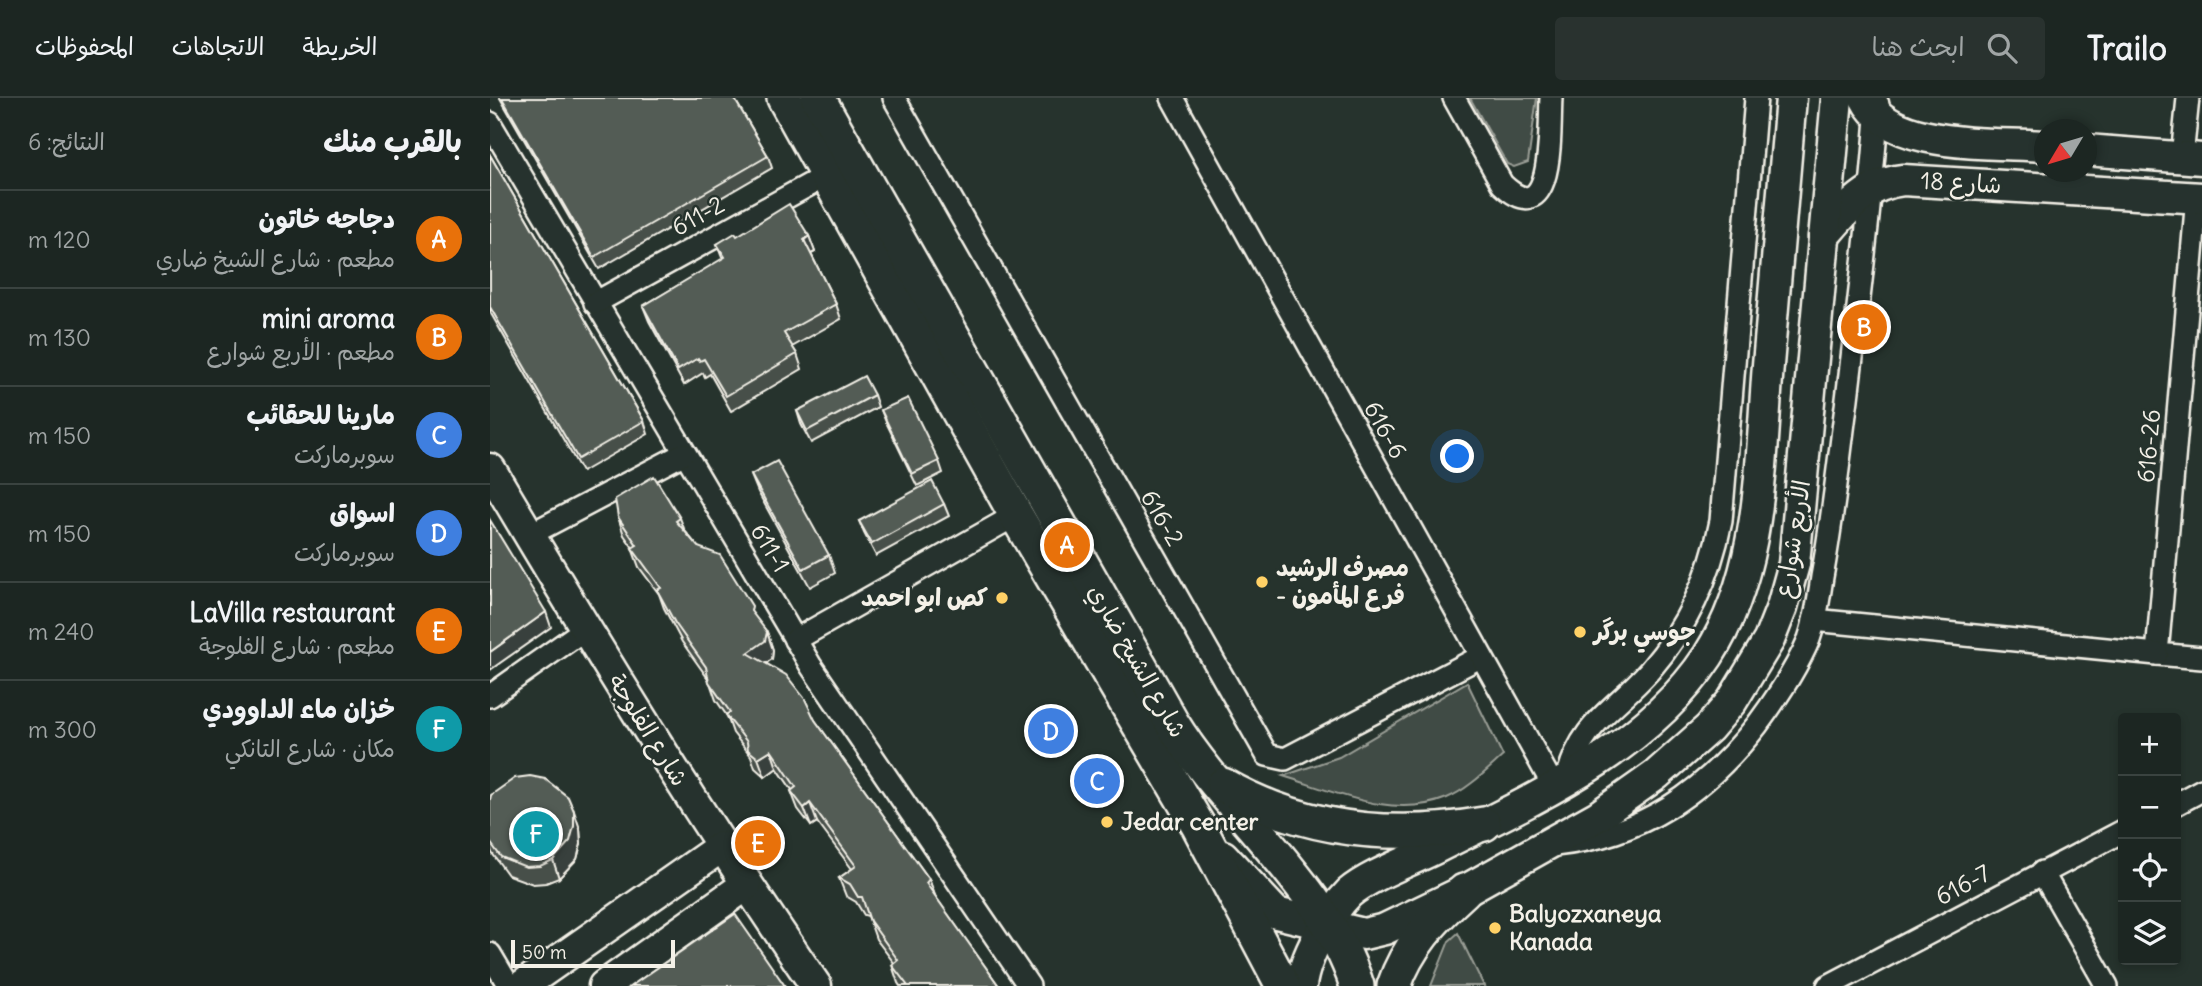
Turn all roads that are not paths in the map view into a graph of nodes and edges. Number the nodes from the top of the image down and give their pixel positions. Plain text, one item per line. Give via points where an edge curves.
1 (784, 98) edge
2 (894, 98) edge
3 (1171, 98) edge
4 (1454, 98) edge
5 (1551, 98) edge
6 (1756, 98) edge
7 (1791, 98) edge
8 (1837, 98) edge
9 (2188, 98) edge
10 (826, 103) edge
11 (1873, 104) edge
12 (490, 123) edge
13 (2034, 145) edge
14 (2097, 151) edge
15 (2192, 158) edge
16 (827, 175) junction
17 (1873, 187) junction
18 (2199, 197) edge
19 (1824, 236) junction
20 (595, 303) junction
21 (683, 454) junction
22 (490, 469) edge
23 (1016, 515) junction
24 (529, 535) junction
25 (1814, 620) junction
26 (585, 629) junction
27 (795, 640) junction
28 (2157, 654) junction
29 (1480, 657) junction
30 (2202, 658) edge
31 (490, 696) edge
32 (1208, 776) junction
33 (1561, 783) junction
34 (2202, 790) edge
35 (2181, 801) edge
36 (1484, 824) junction
37 (1199, 827) junction
38 (2118, 834) edge
39 (1548, 846) junction
40 (721, 847) junction
41 (2042, 872) junction
42 (746, 885) junction
43 (1464, 891) junction
44 (1328, 925) junction
45 (490, 954) edge
46 (509, 986) edge
47 (522, 986) edge
48 (604, 986) edge
49 (816, 986) edge
50 (1029, 986) edge
51 (1283, 986) edge
52 (1301, 986) edge
53 (1357, 986) edge
54 (1394, 986) edge
55 (1828, 986) edge
56 (2107, 986) edge

1 - 16 main road, شارع الشيخ ضاري
2 - 29 street, 616-2 via 1267,755 1285,759
3 - 29 street, 616-6
4 - 5 street via 1502,184 1513,195 1527,197 1539,191 1547,179
6 - 33 street via 1721,521 1714,554 1703,587 1670,646 1589,729
7 - 33 main road, الأربع شوارع via 1755,516 1740,589 1708,656 1685,686 1660,713
8 - 19 main road, الأربع شوارع
9 - 15 street
10 - 32 main road, شارع الشيخ ضاري via 1044,502 1172,723
11 - 13 main road, شارع 18 via 1912,135
11 - 17 street
12 - 20 street, 611-1
14 - 15 main road
16 - 20 street, 611-2
16 - 23 main road, شارع الشيخ ضاري
17 - 18 main road, شارع 18 via 1903,180
17 - 19 main road, شارع 18
17 - 25 street via 1828,544
18 - 28 street, 616-26
19 - 39 main road, الأربع شوارع via 1794,564 1769,640 1732,701 1684,753
20 - 21 street, 611-1
21 - 24 street
21 - 27 street, 611-1
22 - 24 main road, شارع الفلوجة
23 - 27 street
23 - 37 main road, شارع الشيخ ضاري
24 - 26 main road, شارع الفلوجة
25 - 28 street
25 - 39 street via 1791,675 1770,707 1709,780 1643,823 1597,839
26 - 31 street
26 - 40 main road, شارع الفلوجة
27 - 50 street, 611-1
28 - 30 street
29 - 33 street, 616-6
32 - 36 main road via 1271,809 1340,828 1413,833
32 - 44 main road, شارع الشيخ ضاري
33 - 36 main road, الأربع شوارع
34 - 35 street
36 - 44 main road, الأربع شوارع via 1358,887
37 - 44 main road, الأربع شوارع via 1276,913
37 - 51 main road, شارع الشيخ ضاري
38 - 41 street, 616-7
39 - 43 main road, الأربع شوارع
40 - 42 main road, شارع الفلوجة
40 - 47 main road
41 - 55 street, 616-7
41 - 56 street
42 - 48 main road
42 - 49 main road, شارع الفلوجة
43 - 44 main road, الأربع شوارع via 1369,934
43 - 54 main road via 1415,943
44 - 52 main road, الأربع شوارع via 1306,962
44 - 53 main road, شارع الشيخ ضاري
45 - 46 street

